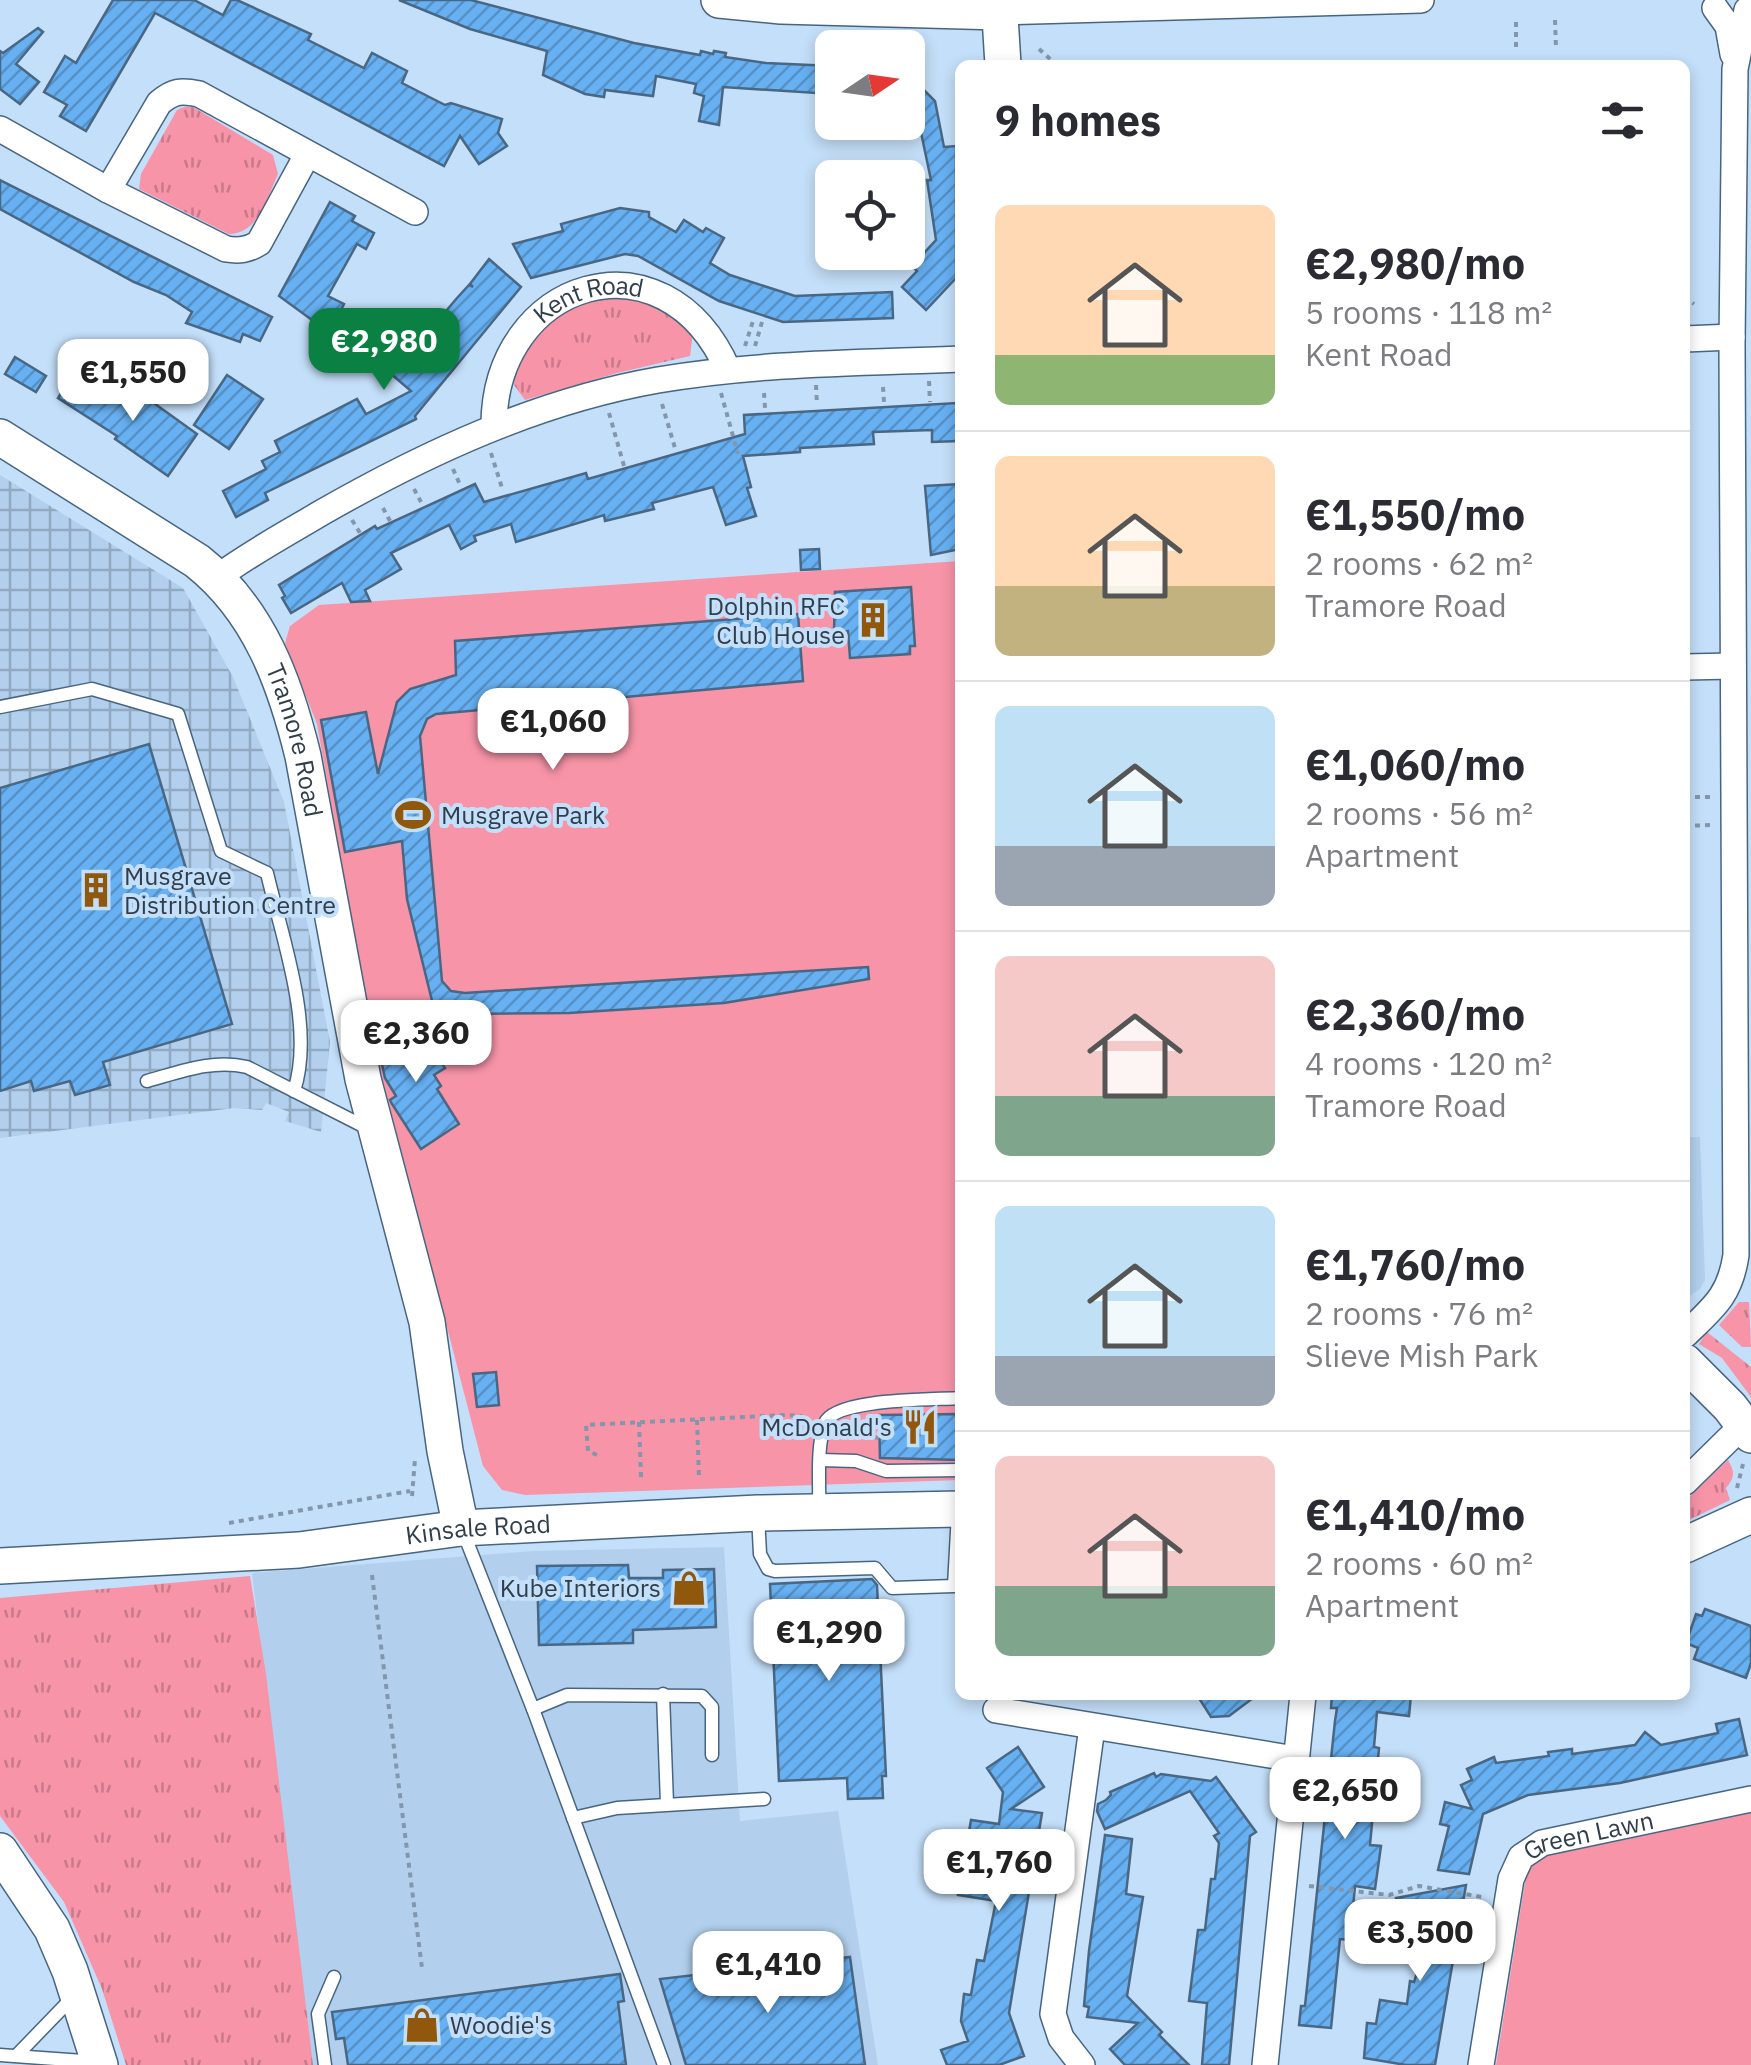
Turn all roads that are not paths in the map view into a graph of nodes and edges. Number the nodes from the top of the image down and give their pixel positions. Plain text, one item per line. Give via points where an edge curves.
1 (719, 0) edge
2 (1420, 0) edge
3 (1710, 2) edge
4 (999, 6) edge
5 (1749, 8) edge
6 (1003, 60) edge
7 (1735, 69) junction
8 (0, 128) edge
9 (307, 155) junction
10 (108, 190) junction
11 (416, 212) dead end
12 (1732, 337) junction
13 (1690, 338) edge
14 (955, 359) edge
15 (730, 370) junction
16 (1742, 426) edge
17 (0, 436) edge
18 (491, 436) junction
19 (218, 577) junction
20 (1742, 666) edge
21 (1690, 667) edge
22 (0, 707) edge
23 (1742, 1002) edge
24 (147, 1081) dead end
25 (294, 1092) junction
26 (378, 1134) junction
27 (1743, 1217) edge
28 (1690, 1331) edge
29 (1690, 1367) edge
30 (955, 1398) edge
31 (1748, 1430) edge
32 (820, 1460) junction
33 (955, 1470) edge
34 (1690, 1478) edge
35 (955, 1508) edge
36 (819, 1512) junction
37 (758, 1513) junction
38 (1751, 1515) edge
39 (461, 1528) junction
40 (1690, 1542) edge
41 (0, 1566) edge
42 (955, 1570) edge
43 (664, 1694) junction
44 (1302, 1700) edge
45 (533, 1709) junction
46 (996, 1710) dead end
47 (1092, 1727) junction
48 (712, 1755) dead end
49 (1295, 1760) junction
50 (764, 1799) dead end
51 (1751, 1799) edge
52 (666, 1804) junction
53 (573, 1818) junction
54 (0, 1852) edge
55 (334, 1978) dead end
56 (76, 1993) junction
57 (0, 2055) edge
58 (17, 2055) junction
59 (100, 2064) edge
60 (325, 2065) edge
61 (664, 2065) edge
62 (1082, 2065) edge
63 (1265, 2065) edge
64 (1481, 2065) edge

1 - 4 street
2 - 4 street
3 - 5 street via 1730,14
3 - 7 street via 1728,26
4 - 6 street
5 - 7 street
7 - 12 street
8 - 10 street
9 - 10 street via 259,243 248,250 226,249
9 - 10 street via 199,94 177,91 159,103
9 - 11 street
12 - 13 street
12 - 16 street
14 - 15 street
15 - 18 street via 630,386
15 - 18 street, Kent Road via 679,304 650,290 625,284 571,296 544,312 511,348 495,395
16 - 20 street
17 - 19 street, Tramore Road
18 - 19 street via 432,454
19 - 26 street, Tramore Road via 256,626 295,722
20 - 21 street
20 - 23 street
22 - 25 lane via 92,690 178,714 221,851 267,873 301,1038
23 - 27 street
24 - 25 lane via 228,1063
25 - 26 lane
26 - 39 street, Tramore Road via 427,1322
27 - 28 street via 1728,1289
29 - 31 street
30 - 32 lane via 832,1413
31 - 34 street
32 - 33 lane via 886,1471
32 - 36 lane
35 - 36 street, Kinsale Road
36 - 37 street, Kinsale Road
37 - 39 street, Kinsale Road
37 - 42 lane via 760,1554 768,1569 875,1568 892,1588 954,1586
38 - 40 street
39 - 41 street, Kinsale Road via 299,1550
39 - 45 lane
43 - 45 lane via 567,1695
43 - 48 lane via 708,1700
43 - 52 lane
44 - 49 street
45 - 53 lane
46 - 47 street
47 - 49 street
47 - 62 street via 1053,2014 1060,2038
49 - 63 street
50 - 52 lane
51 - 64 street, Green Lawn via 1542,1843 1523,1854 1506,1901
52 - 53 lane
53 - 61 lane
54 - 56 street via 52,1929
55 - 60 lane via 318,2014
56 - 58 lane
56 - 59 street
57 - 58 lane
58 - 59 lane

